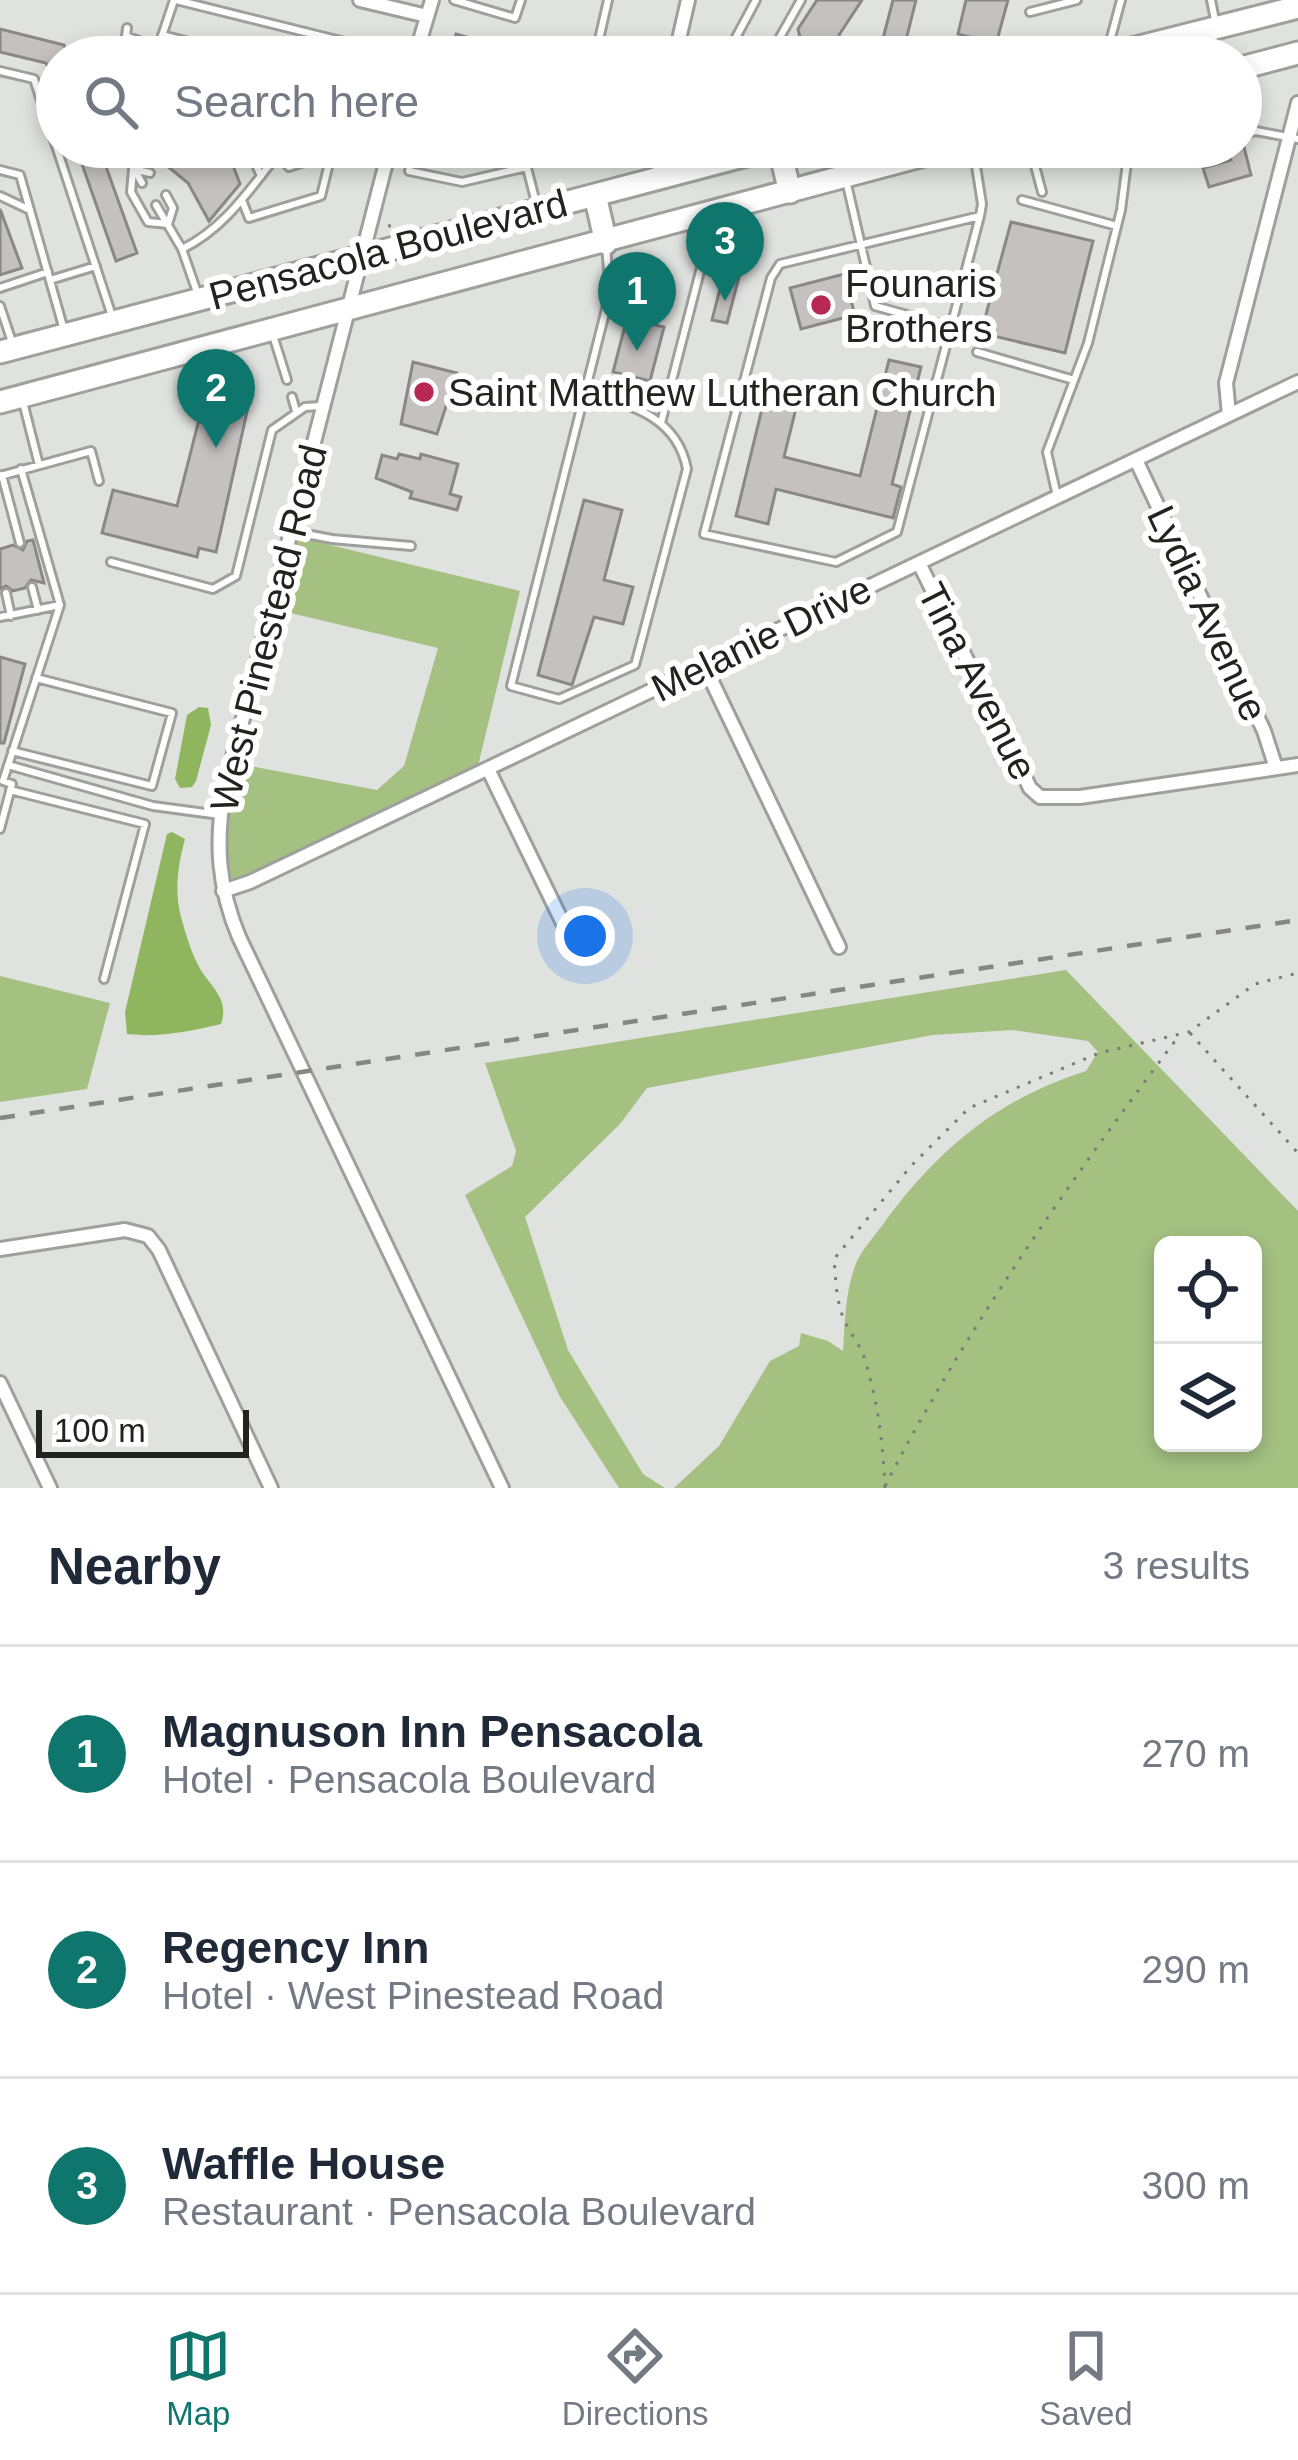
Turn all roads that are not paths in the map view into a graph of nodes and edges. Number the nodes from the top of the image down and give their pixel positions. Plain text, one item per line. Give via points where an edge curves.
1 (175, 0) edge
2 (360, 0) edge
3 (432, 0) edge
4 (454, 0) edge
5 (520, 0) edge
6 (608, 0) edge
7 (688, 0) edge
8 (756, 0) edge
9 (801, 0) edge
10 (1034, 0) edge
11 (1077, 0) edge
12 (1121, 0) edge
13 (1211, 0) edge
14 (1286, 6) edge
15 (427, 16) junction
16 (127, 28) dead end
17 (1216, 28) junction
18 (162, 35) joint
19 (126, 36) edge
20 (166, 36) edge
21 (321, 36) edge
22 (421, 36) edge
23 (600, 36) edge
24 (679, 36) edge
25 (737, 36) edge
26 (781, 36) edge
27 (1110, 36) edge
28 (1184, 36) edge
29 (1298, 53) edge
30 (1262, 62) edge
31 (0, 71) edge
32 (36, 86) edge
33 (1298, 104) edge
34 (1262, 135) edge
35 (1294, 138) edge
36 (63, 168) edge
37 (257, 168) edge
38 (267, 168) edge
39 (328, 168) edge
40 (384, 168) edge
41 (410, 168) edge
42 (523, 168) edge
43 (527, 168) edge
44 (659, 168) edge
45 (690, 168) edge
46 (784, 168) edge
47 (878, 168) edge
48 (977, 168) edge
49 (1036, 168) edge
50 (1127, 168) edge
51 (133, 169) junction
52 (0, 170) edge
53 (150, 173) dead end
54 (260, 176) junction
55 (661, 177) junction
56 (845, 177) junction
57 (142, 183) dead end
58 (790, 192) junction
59 (1042, 192) dead end
60 (166, 195) dead end
61 (595, 195) junction
62 (0, 196) edge
63 (242, 200) junction
64 (1022, 200) dead end
65 (157, 206) dead end
66 (29, 209) junction
67 (538, 209) junction
68 (703, 216) junction
69 (980, 216) junction
70 (168, 224) junction
71 (1117, 226) junction
72 (606, 243) junction
73 (860, 245) junction
74 (182, 248) junction
75 (360, 256) junction
76 (96, 266) junction
77 (49, 276) junction
78 (0, 288) edge
79 (200, 298) junction
80 (0, 306) edge
81 (348, 309) junction
82 (113, 321) junction
83 (950, 327) junction
84 (271, 329) junction
85 (65, 334) junction
86 (7, 350) edge
87 (977, 352) dead end
88 (287, 380) dead end
89 (1074, 380) junction
90 (1298, 382) edge
91 (585, 392) junction
92 (292, 398) dead end
93 (11, 399) edge
94 (323, 406) junction
95 (296, 411) junction
96 (1229, 415) junction
97 (661, 423) junction
98 (1136, 460) junction
99 (39, 465) junction
100 (21, 470) junction
101 (1, 475) edge
102 (99, 481) dead end
103 (1057, 496) junction
104 (290, 530) junction
105 (20, 543) dead end
106 (411, 546) dead end
107 (111, 562) dead end
108 (919, 563) junction
109 (32, 586) dead end
110 (6, 593) dead end
111 (60, 605) junction
112 (38, 610) junction
113 (11, 616) junction
114 (0, 617) edge
115 (704, 665) junction
116 (36, 678) junction
117 (13, 752) junction
118 (8, 765) junction
119 (1298, 765) edge
120 (1276, 768) junction
121 (488, 769) junction
122 (1, 781) edge
123 (10, 790) junction
124 (220, 815) junction
125 (0, 829) edge
126 (224, 891) junction
127 (839, 947) dead end
128 (576, 950) dead end
129 (104, 980) dead end
130 (0, 1249) edge
131 (0, 1383) edge
132 (50, 1488) edge
133 (272, 1488) edge
134 (502, 1488) edge

1 - 18 lane
1 - 21 lane
2 - 15 street
3 - 15 street
4 - 5 lane via 515,18
6 - 23 lane
7 - 24 street
8 - 25 lane
9 - 26 lane
10 - 11 lane via 1030,12
12 - 27 lane
13 - 17 lane
14 - 17 main road
15 - 22 street
16 - 19 lane
17 - 28 main road
18 - 20 lane
29 - 30 main road
31 - 32 lane
33 - 35 street
34 - 35 lane
35 - 96 street via 1226,383
36 - 76 lane
37 - 54 lane
38 - 54 lane
39 - 63 lane via 321,196 249,218
40 - 75 street, West Pinestead Road
41 - 42 lane via 462,182
43 - 67 lane
44 - 55 street
45 - 55 main road, Pensacola Boulevard
46 - 58 main road
47 - 56 main road, Pensacola Boulevard
48 - 69 lane
49 - 59 lane
50 - 71 lane
51 - 53 lane
51 - 57 lane
51 - 70 lane via 131,192 148,222
52 - 66 lane via 20,175
54 - 63 lane
55 - 61 main road, Pensacola Boulevard
56 - 58 main road, Pensacola Boulevard
56 - 73 lane
58 - 68 main road, Pensacola Boulevard
60 - 70 lane via 173,208
61 - 67 main road, Pensacola Boulevard
61 - 72 main road
62 - 66 lane
63 - 74 lane
64 - 71 lane
65 - 70 lane
66 - 77 lane
67 - 75 main road, Pensacola Boulevard
68 - 72 main road, Pensacola Boulevard
68 - 97 lane via 706,248
69 - 73 lane
69 - 83 lane
70 - 74 lane
71 - 89 lane
72 - 81 main road, Pensacola Boulevard
72 - 91 lane via 610,293
73 - 83 lane via 874,307
73 - 83 lane via 780,264 771,278 704,534 836,562 897,532
74 - 79 lane
75 - 79 main road, Pensacola Boulevard
75 - 81 street, West Pinestead Road
76 - 77 lane
76 - 82 lane
77 - 78 lane
77 - 85 lane
79 - 82 main road, Pensacola Boulevard
80 - 86 lane
81 - 84 main road, Pensacola Boulevard
81 - 94 street, West Pinestead Road
82 - 85 main road, Pensacola Boulevard
84 - 88 lane
84 - 93 main road, Pensacola Boulevard
85 - 86 main road, Pensacola Boulevard
87 - 89 lane
89 - 103 lane via 1047,452
90 - 96 street, Melanie Drive
91 - 97 lane via 642,408
91 - 97 lane via 511,686 560,698 634,665 687,469
92 - 95 lane
93 - 99 lane
94 - 95 lane
94 - 104 street, West Pinestead Road
95 - 107 lane via 272,430 236,576 213,589
96 - 98 street, Melanie Drive
98 - 103 street, Melanie Drive
98 - 120 street, Lydia Avenue
99 - 100 lane
99 - 102 lane via 91,451
100 - 101 lane
100 - 111 lane
101 - 105 lane
103 - 108 street, Melanie Drive
104 - 106 lane
104 - 124 street, West Pinestead Road
108 - 115 street, Melanie Drive
108 - 120 street, Tina Avenue via 1040,797
109 - 112 lane
110 - 113 lane
111 - 112 lane
111 - 116 lane
112 - 113 lane
113 - 114 lane
115 - 121 street, Melanie Drive
115 - 127 street
116 - 117 lane
116 - 117 lane via 172,712 152,786
117 - 118 lane
118 - 122 lane
118 - 124 lane via 153,806
119 - 120 street
121 - 126 street, Melanie Drive
121 - 128 street
122 - 123 lane
123 - 125 lane
123 - 129 lane via 145,824
124 - 126 street, West Pinestead Road
126 - 134 street, West Pinestead Road
130 - 133 street via 125,1229 148,1237
131 - 132 street

